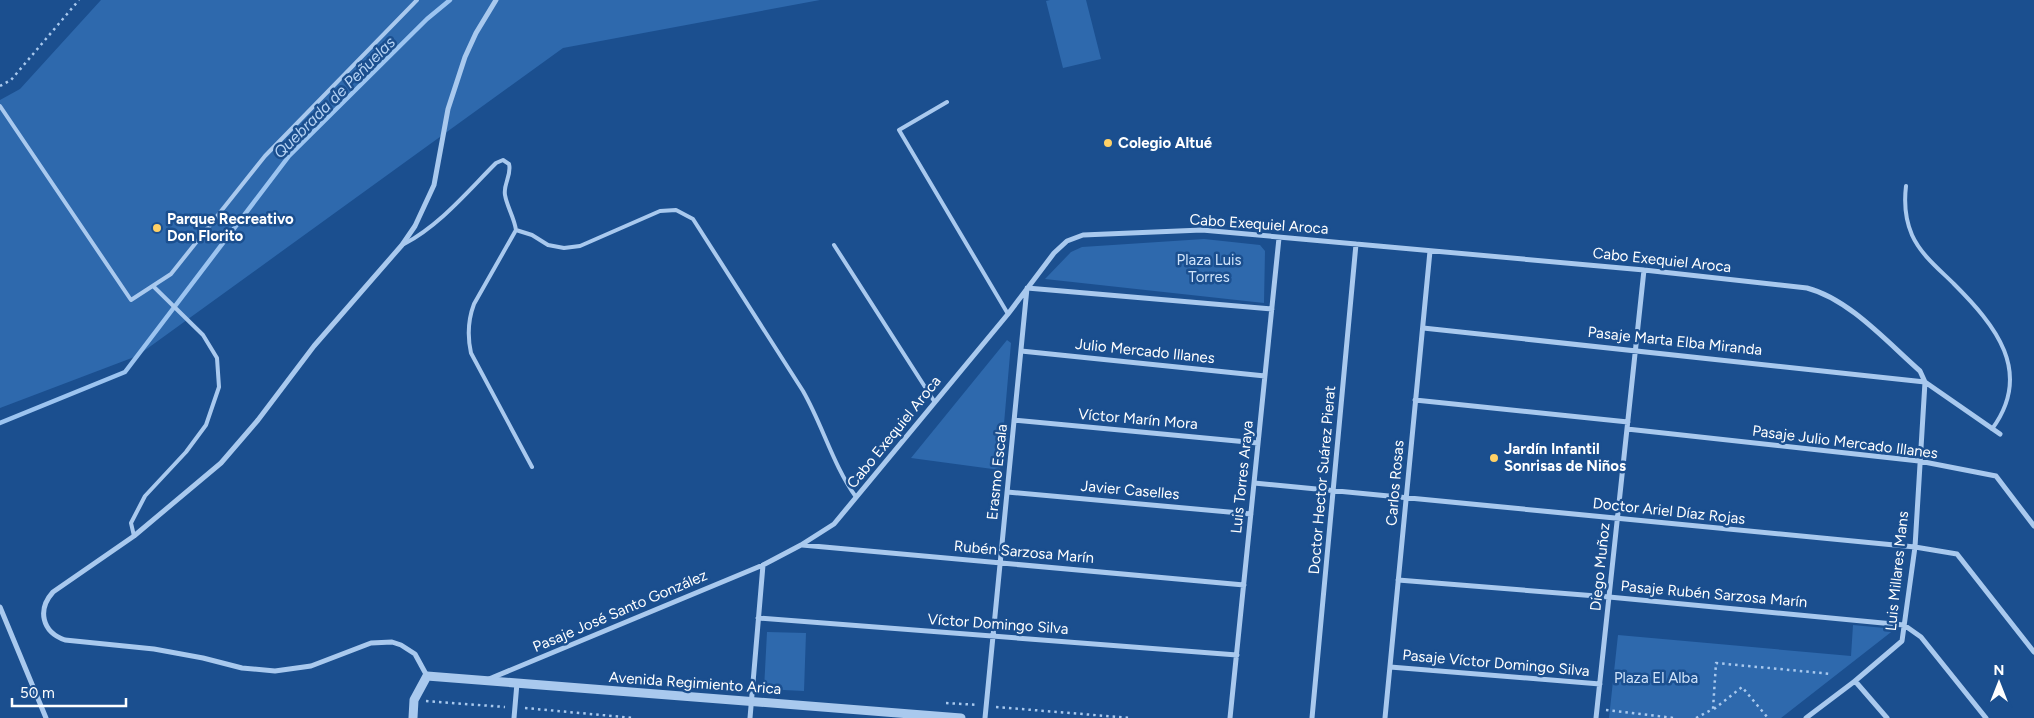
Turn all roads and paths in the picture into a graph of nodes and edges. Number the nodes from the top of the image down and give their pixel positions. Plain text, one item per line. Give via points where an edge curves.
1 (79, 0) edge
2 (416, 0) edge
3 (496, 0) edge
4 (0, 86) edge
5 (947, 102) dead end
6 (0, 106) edge
7 (1906, 186) dead end
8 (516, 230) junction
9 (1279, 238) junction
10 (1356, 244) junction
11 (402, 245) junction
12 (834, 245) dead end
13 (1430, 251) junction
14 (1644, 270) junction
15 (153, 286) junction
16 (1027, 288) junction
17 (1272, 309) junction
18 (1008, 314) junction
19 (1422, 328) junction
20 (1636, 349) junction
21 (1021, 350) junction
22 (1265, 376) junction
23 (1925, 382) junction
24 (1415, 400) junction
25 (934, 401) junction
26 (1014, 420) junction
27 (1628, 422) junction
28 (1627, 429) junction
29 (1992, 429) junction
30 (2000, 434) dead end
31 (1258, 443) junction
32 (1920, 462) junction
33 (532, 467) dead end
34 (1254, 483) junction
35 (1333, 491) junction
36 (1008, 492) junction
37 (856, 497) junction
38 (1406, 498) junction
39 (1251, 514) junction
40 (1618, 519) junction
41 (2034, 526) edge
42 (134, 536) junction
43 (801, 545) junction
44 (1915, 547) junction
45 (1001, 563) junction
46 (762, 565) junction
47 (1398, 580) junction
48 (1244, 585) junction
49 (1609, 597) junction
50 (0, 608) edge
51 (758, 618) junction
52 (1904, 625) junction
53 (993, 636) junction
54 (2034, 652) edge
55 (1236, 655) junction
56 (1390, 667) junction
57 (1832, 674) dead end
58 (428, 676) junction
59 (486, 680) junction
60 (1855, 681) junction
61 (517, 683) junction
62 (1600, 684) junction
63 (751, 701) junction
64 (1597, 709) junction
65 (1713, 709) junction
66 (46, 718) edge
67 (413, 718) edge
68 (514, 718) edge
69 (750, 718) edge
70 (961, 718) edge
71 (985, 718) edge
72 (1230, 718) edge
73 (1312, 718) edge
74 (1385, 718) edge
75 (1596, 718) edge
76 (1674, 718) edge
77 (1696, 718) edge
78 (1768, 718) edge
79 (1806, 718) edge
80 (1887, 718) edge
81 (1986, 718) edge

1 - 4 path via 11,80
2 - 15 lane via 265,156 171,274
3 - 11 street via 465,57 448,109 434,185
5 - 18 lane via 899,130
6 - 15 lane via 131,300
7 - 29 lane via 1906,214 1918,245 1971,302 2006,350 2011,389 2004,410
8 - 11 lane via 505,196 510,168 506,161 499,160 440,220
8 - 33 lane via 474,304 468,334 471,352
8 - 37 lane via 548,245 564,248 580,246 660,211 676,210 693,218 803,391 836,464
9 - 10 street, Cabo Exequiel Aroca
9 - 16 street, Cabo Exequiel Aroca via 1202,230 1083,235 1060,246
9 - 17 street, Luis Torres Araya
10 - 13 street, Cabo Exequiel Aroca
10 - 35 street, Doctor Hector Suárez Pierat
11 - 42 street via 314,346 221,463
12 - 25 lane
13 - 14 street, Cabo Exequiel Aroca
13 - 19 street, Carlos Rosas
14 - 20 street, Diego Muñoz
14 - 23 street, Cabo Exequiel Aroca via 1794,286 1830,295 1920,371
15 - 42 lane via 203,336 217,358 219,387 206,425 145,496 131,523
16 - 17 street
16 - 18 street, Cabo Exequiel Aroca
16 - 21 street, Erasmo Escala
17 - 22 street, Luis Torres Araya
18 - 25 street, Cabo Exequiel Aroca
19 - 20 street, Pasaje Marta Elba Miranda
19 - 24 street, Carlos Rosas
20 - 23 street, Pasaje Marta Elba Miranda
20 - 27 street, Diego Muñoz
21 - 22 street, Julio Mercado Illanes
21 - 26 street, Erasmo Escala
22 - 31 street, Luis Torres Araya
23 - 29 street
23 - 32 street, Luis Millares Mans
24 - 27 street
24 - 38 street, Carlos Rosas
25 - 37 street, Cabo Exequiel Aroca
26 - 31 street, Víctor Marín Mora
26 - 36 street, Erasmo Escala
27 - 28 street, Diego Muñoz
28 - 32 street, Pasaje Julio Mercado Illanes
28 - 40 street, Diego Muñoz
29 - 30 street
31 - 34 street, Luis Torres Araya
32 - 41 street, Pasaje Julio Mercado Illanes via 1996,476
32 - 44 street, Luis Millares Mans
34 - 35 street, Doctor Ariel Díaz Rojas
34 - 39 street, Luis Torres Araya
35 - 38 street, Doctor Ariel Díaz Rojas
35 - 73 street, Doctor Hector Suárez Pierat
36 - 39 street, Javier Caselles
36 - 45 street, Erasmo Escala
37 - 43 street, Cabo Exequiel Aroca via 834,524
38 - 40 street, Doctor Ariel Díaz Rojas
38 - 47 street, Carlos Rosas
39 - 48 street, Luis Torres Araya
40 - 44 street, Doctor Ariel Díaz Rojas
40 - 49 street, Diego Muñoz
42 - 58 street via 48,598 43,618 53,635 65,640 154,649 242,668 275,671 311,666 371,643 392,642 415,654
43 - 45 street, Rubén Sarzosa Marín
43 - 46 street, Cabo Exequiel Aroca
44 - 52 street, Luis Millares Mans
44 - 54 street, Doctor Ariel Díaz Rojas via 1957,554
45 - 48 street, Rubén Sarzosa Marín
45 - 53 street, Erasmo Escala
46 - 51 street
46 - 59 street, Pasaje José Santo González
47 - 49 street, Pasaje Rubén Sarzosa Marín
47 - 56 street, Carlos Rosas
48 - 55 street, Luis Torres Araya
49 - 52 street, Pasaje Rubén Sarzosa Marín
49 - 62 street, Diego Muñoz
50 - 66 street
51 - 53 street, Víctor Domingo Silva
51 - 63 street
52 - 60 street, Luis Millares Mans via 1902,641
52 - 81 street via 1921,637
53 - 55 street, Víctor Domingo Silva
53 - 71 street, Erasmo Escala
55 - 72 street, Luis Torres Araya
56 - 62 street, Pasaje Víctor Domingo Silva
56 - 74 street, Carlos Rosas
57 - 65 path via 1716,663
58 - 59 street, Avenida Regimiento Arica
58 - 67 street via 414,700
59 - 61 street, Avenida Regimiento Arica
60 - 79 street, Luis Millares Mans
60 - 80 street
61 - 63 street, Avenida Regimiento Arica
61 - 68 street
62 - 64 street, Diego Muñoz
63 - 69 street
63 - 70 street, Avenida Regimiento Arica
64 - 75 street, Diego Muñoz
64 - 76 path
65 - 77 path
65 - 78 path via 1742,687

